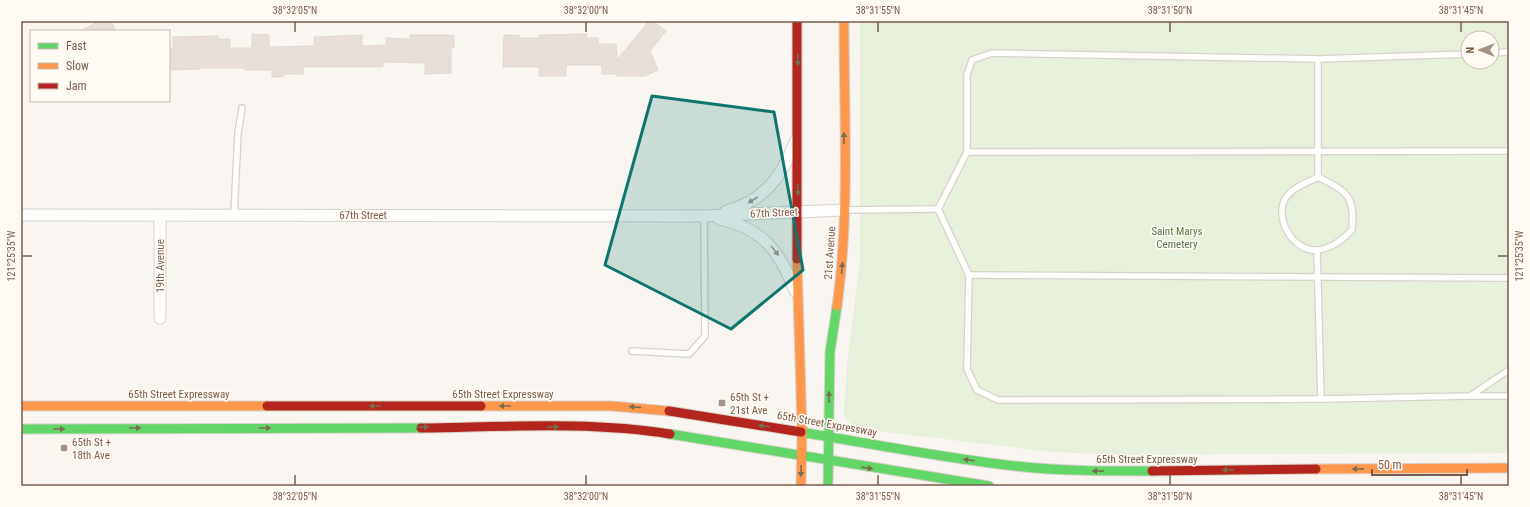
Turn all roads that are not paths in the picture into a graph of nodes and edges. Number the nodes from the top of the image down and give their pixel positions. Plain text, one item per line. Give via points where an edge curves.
1 (798, 21) edge
2 (844, 21) edge
3 (1460, 54) edge
4 (1318, 59) junction
5 (242, 108) dead end
6 (798, 134) junction
7 (1318, 151) junction
8 (1509, 151) edge
9 (967, 152) junction
10 (1318, 177) junction
11 (938, 209) junction
12 (844, 210) junction
13 (798, 212) junction
14 (21, 215) edge
15 (160, 215) junction
16 (234, 215) junction
17 (704, 216) junction
18 (1317, 250) junction
19 (969, 275) junction
20 (1318, 277) junction
21 (1509, 278) edge
22 (797, 298) junction
23 (160, 318) dead end
24 (632, 351) dead end
25 (1509, 370) edge
26 (1470, 396) junction
27 (1509, 396) edge
28 (1321, 399) junction
29 (21, 406) edge
30 (21, 429) edge
31 (802, 432) junction
32 (828, 436) junction
33 (802, 456) junction
34 (829, 462) junction
35 (1509, 468) edge
36 (801, 486) edge
37 (828, 486) edge
38 (989, 486) edge

1 -> 6 main road
12 -> 2 main road, 21st Avenue
3 - 4 lane
4 - 7 lane
4 - 9 lane via 992,53 972,60 967,75
5 - 16 lane via 238,132
6 -> 13 main road
6 -> 17 street, 67th Street via 782,173 761,195 735,209
7 - 8 lane
7 - 9 lane
7 - 10 lane
9 - 11 lane
10 - 18 lane via 1295,188 1287,196 1281,215 1284,226 1293,239 1304,247
10 - 18 lane via 1342,191 1352,202 1353,215 1352,230 1342,240 1335,245
11 - 12 lane
11 - 19 lane
12 - 13 street, 67th Street
32 -> 12 main road, 21st Avenue via 830,352 842,269
13 - 17 street, 67th Street
13 - 22 main road
14 - 15 street, 67th Street
15 - 16 street, 67th Street
15 - 23 street, 19th Avenue
16 - 17 street, 67th Street
17 -> 22 street, 67th Street via 748,228 764,239 783,262
17 - 24 lane via 705,336 689,354
18 - 20 lane
19 - 20 lane
19 - 28 lane via 967,369 977,390 998,400
20 - 21 lane
20 - 28 lane
22 - 31 main road
25 - 26 lane
26 - 27 lane
26 - 28 lane
31 -> 29 main road, 65th Street Expressway via 652,408 611,406
30 -> 33 main road via 588,426 651,431
31 - 32 main road, 65th Street Expressway
31 - 33 main road
32 - 34 main road, 21st Avenue
35 -> 32 main road, 65th Street Expressway via 1095,471 946,458
33 - 34 main road
33 -> 36 main road
34 - 37 main road, 21st Avenue
34 -> 38 main road

